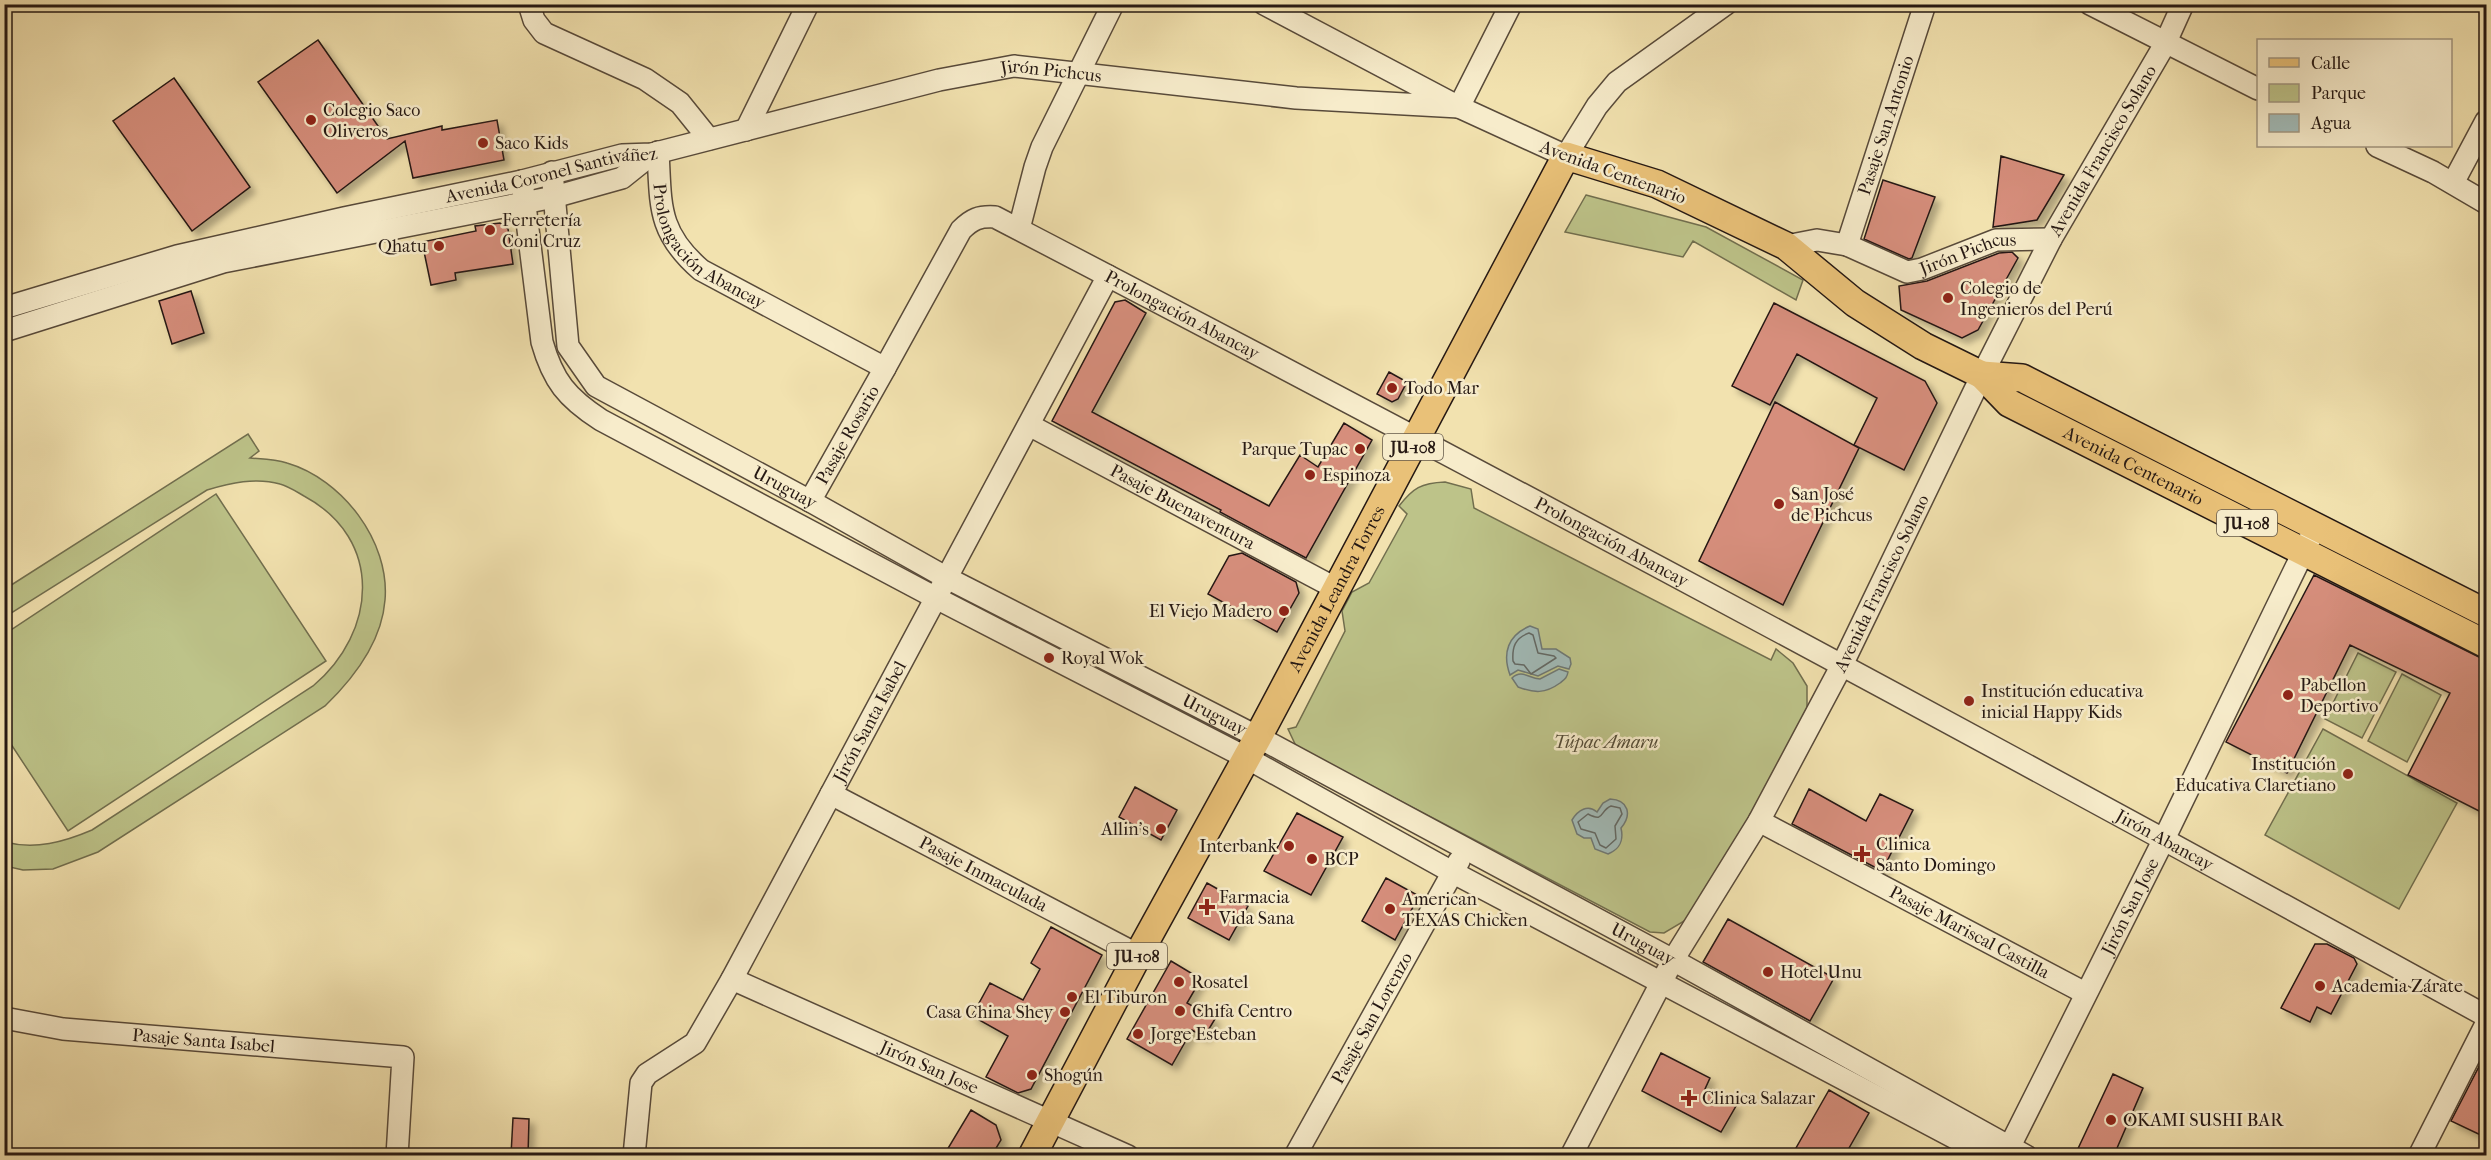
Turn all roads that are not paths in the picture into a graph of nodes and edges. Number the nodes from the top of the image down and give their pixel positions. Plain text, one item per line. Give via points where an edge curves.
1 (529, 4) edge
2 (808, 4) edge
3 (1113, 4) edge
4 (1264, 4) edge
5 (1511, 4) edge
6 (1726, 4) edge
7 (1925, 4) edge
8 (2090, 4) edge
9 (2183, 4) edge
10 (2165, 44) junction
11 (1080, 75) junction
12 (2257, 88) edge
13 (1459, 108) junction
14 (2487, 121) edge
15 (746, 130) junction
16 (709, 139) junction
17 (2379, 147) edge
18 (655, 153) junction
19 (1566, 156) junction
20 (552, 172) junction
21 (2453, 183) junction
22 (523, 191) junction
23 (554, 197) junction
24 (2487, 203) edge
25 (412, 214) junction
26 (1019, 229) junction
27 (2051, 239) junction
28 (1847, 245) junction
29 (1786, 246) junction
30 (1108, 276) junction
31 (4, 308) edge
32 (4, 331) edge
33 (885, 368) junction
34 (1982, 375) junction
35 (1029, 424) junction
36 (1418, 437) junction
37 (810, 501) junction
38 (2316, 526) junction
39 (2303, 552) junction
40 (947, 578) junction
41 (1337, 589) junction
42 (936, 598) junction
43 (2487, 613) edge
44 (2487, 644) edge
45 (1842, 665) junction
46 (1252, 748) junction
47 (831, 794) junction
48 (1760, 821) junction
49 (2164, 839) junction
50 (1465, 850) junction
51 (1452, 872) junction
52 (1138, 955) junction
53 (1673, 960) junction
54 (732, 980) junction
55 (1661, 982) junction
56 (2085, 993) junction
57 (2487, 1016) edge
58 (4, 1018) edge
59 (2487, 1024) edge
60 (1050, 1121) junction
61 (1580, 1152) edge
62 (2014, 1153) edge
63 (397, 1155) edge
64 (634, 1155) edge
65 (1032, 1155) edge
66 (1128, 1155) edge
67 (1295, 1155) edge
68 (1989, 1155) edge
69 (2419, 1155) edge

1 - 16 street via 544,33 645,79 680,103
2 - 15 street
3 - 11 street
4 - 13 street, Avenida Centenario
5 - 13 street
6 - 19 street, Avenida Leandra Torres via 1617,82
7 - 28 street, Pasaje San Antonio
8 - 10 street
9 - 10 street, Avenida Francisco Solano
10 - 12 street
10 - 27 street, Avenida Francisco Solano
11 - 13 street, Jirón Pichcus via 1296,98
11 - 15 street, Jirón Pichcus via 1014,66 939,80
11 - 26 street via 1038,157
13 - 19 street, Avenida Centenario
14 - 21 street
15 - 16 street, Jirón Pichcus
16 - 18 street, Jirón Pichcus
17 - 21 street
18 - 20 street, Avenida Coronel Santiváñez via 622,154
18 - 23 street, Avenida Coronel Santiváñez via 622,178
18 - 33 street, Prolongación Abancay via 661,211 682,253 701,270
19 - 29 main road, Avenida Centenario / JU-108 via 1657,184
19 - 36 main road, Avenida Leandra Torres / JU-108
20 - 22 street, Avenida Coronel Santiváñez
20 - 23 street, Uruguay
21 - 24 street
22 - 23 street, Avenida Coronel Santiváñez
22 - 25 street, Avenida Coronel Santiváñez
22 - 42 street, Uruguay via 542,342 561,387 580,406
23 - 37 street, Uruguay via 568,346 596,386
25 - 31 street, Avenida Coronel Santiváñez via 177,256
25 - 32 street, Avenida Coronel Santiváñez via 224,262
26 - 30 street, Prolongación Abancay
26 - 33 street, Prolongación Abancay via 995,217 980,216 961,230
27 - 28 street, Jirón Pichcus via 1996,240 1907,272
27 - 34 street, Avenida Francisco Solano
28 - 29 street, Jirón Pichcus via 1817,240
29 - 34 main road, Avenida Centenario / JU-108 via 1856,303 1923,346
30 - 35 street, Jirón Santa Isabel
30 - 36 street, Prolongación Abancay
33 - 37 street, Pasaje Rosario
34 - 38 main road, Avenida Centenario / JU-108 via 2022,378
34 - 39 main road, Avenida Centenario / JU-108 via 2008,403
34 - 45 street, Avenida Francisco Solano
35 - 40 street, Jirón Santa Isabel
35 - 41 street, Pasaje Buenaventura
36 - 41 main road, Avenida Leandra Torres / JU-108
36 - 45 street, Prolongación Abancay
37 - 40 street, Uruguay
38 - 39 street, Jirón San Jose
38 - 43 main road, Avenida Centenario / JU-108
39 - 44 main road, Avenida Centenario / JU-108
39 - 49 street, Jirón San Jose
40 - 42 street, Jirón Santa Isabel
40 - 46 street, Uruguay
41 - 46 main road, Avenida Leandra Torres / JU-108
42 - 46 street, Uruguay
42 - 47 street, Jirón Santa Isabel
45 - 48 street, Avenida Francisco Solano
45 - 49 street, Jirón Abancay
46 - 50 street, Uruguay
46 - 51 street, Uruguay
46 - 52 main road, Avenida Leandra Torres / JU-108
47 - 52 street, Pasaje Inmaculada
47 - 54 street, Jirón Santa Isabel
48 - 53 street, Avenida Francisco Solano
48 - 56 street, Pasaje Mariscal Castilla
49 - 56 street, Jirón San Jose
49 - 57 street, Jirón Abancay
50 - 51 street, Pasaje San Lorenzo
50 - 53 street, Uruguay
51 - 55 street, Uruguay
51 - 67 street, Pasaje San Lorenzo
52 - 60 main road, Avenida Leandra Torres / JU-108
53 - 55 street, Avenida Francisco Solano
53 - 62 street, Uruguay
54 - 60 street, Jirón San Jose
54 - 64 street, Jirón Santa Isabel via 695,1043 654,1068 641,1083
55 - 61 street, Avenida Francisco Solano
55 - 68 street, Uruguay
56 - 62 street, Jirón San Jose
58 - 63 street, Pasaje Santa Isabel via 63,1029 403,1057
59 - 69 street
60 - 65 main road, Avenida Leandra Torres / JU-108
60 - 66 street, Jirón San Jose

